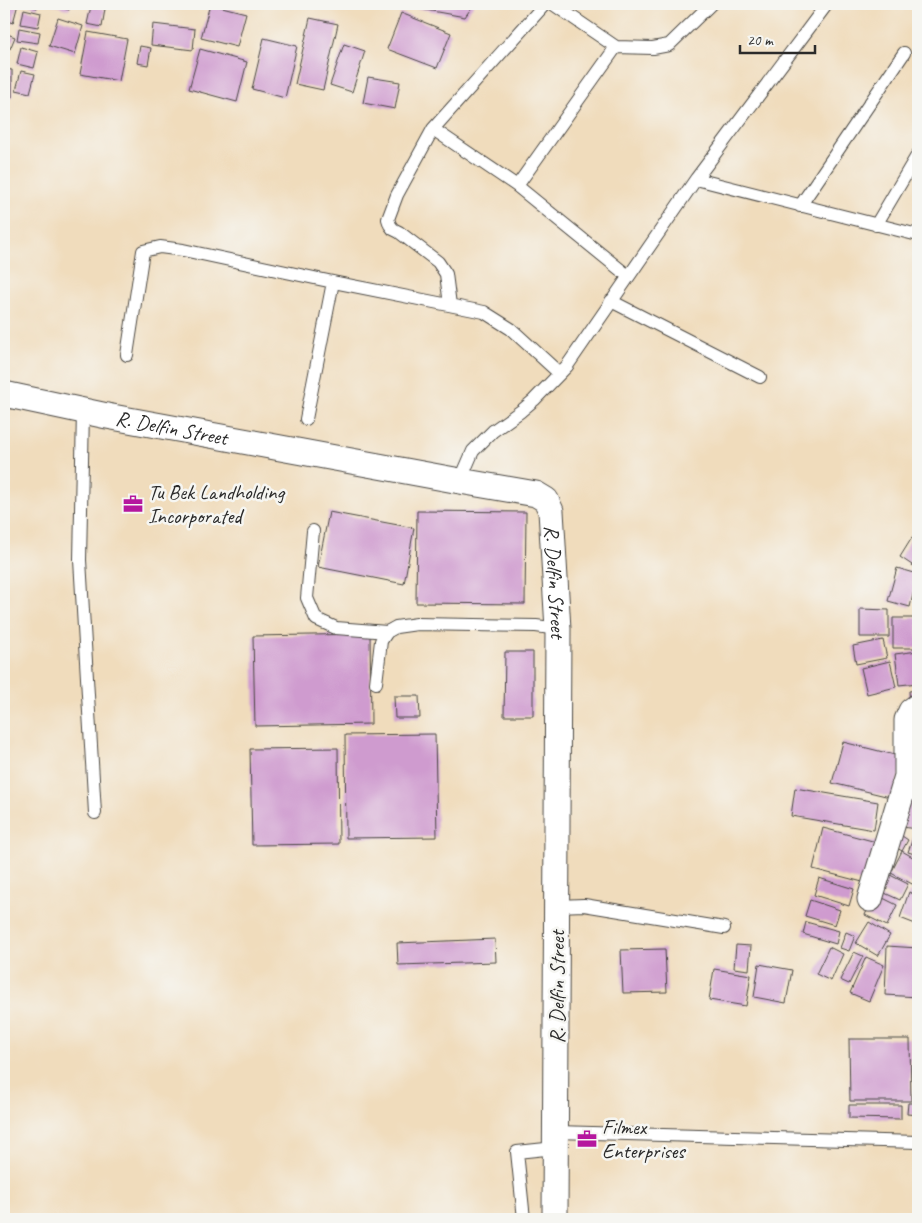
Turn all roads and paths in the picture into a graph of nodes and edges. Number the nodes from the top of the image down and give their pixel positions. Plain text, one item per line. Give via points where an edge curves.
1 (545, 4) edge
2 (553, 4) edge
3 (711, 4) edge
4 (827, 4) edge
5 (616, 48) junction
6 (904, 53) dead end
7 (433, 129) junction
8 (918, 154) edge
9 (696, 179) junction
10 (517, 186) junction
11 (800, 206) junction
12 (876, 225) junction
13 (918, 235) edge
14 (628, 276) junction
15 (333, 282) junction
16 (611, 302) junction
17 (450, 305) junction
18 (127, 355) dead end
19 (559, 373) junction
20 (760, 377) dead end
21 (4, 394) edge
22 (83, 411) junction
23 (306, 419) dead end
24 (460, 481) junction
25 (313, 531) dead end
26 (558, 629) junction
27 (386, 632) junction
28 (376, 683) dead end
29 (918, 706) edge
30 (95, 813) dead end
31 (870, 900) dead end
32 (557, 906) junction
33 (724, 928) dead end
34 (556, 1140) junction
35 (918, 1142) edge
36 (524, 1219) edge
37 (555, 1219) edge

1 - 7 lane
2 - 5 lane
3 - 5 lane via 669,45
4 - 9 lane
5 - 10 lane
6 - 11 lane
7 - 10 lane
7 - 17 lane via 388,219 393,229 438,262 446,274
8 - 12 lane
9 - 11 lane
9 - 14 lane
10 - 14 lane
11 - 12 lane
12 - 13 lane
14 - 16 lane
15 - 17 lane
15 - 18 lane via 183,250 160,247 143,251
15 - 23 lane
16 - 19 lane
16 - 20 lane
17 - 19 lane via 484,312 510,329
19 - 24 lane via 534,400 493,431 473,451
21 - 22 street, R. Delfin Street
22 - 24 street, R. Delfin Street
22 - 30 lane via 80,560
24 - 26 street, R. Delfin Street via 536,494 546,500 551,511
25 - 27 lane via 307,598 316,619 336,628
26 - 27 lane via 417,624
26 - 32 street, R. Delfin Street
27 - 28 lane via 381,641
29 - 31 street via 910,711 907,720 906,776
32 - 33 lane via 584,905
32 - 34 street, R. Delfin Street
34 - 35 lane
34 - 36 lane via 517,1152
34 - 37 street, R. Delfin Street

